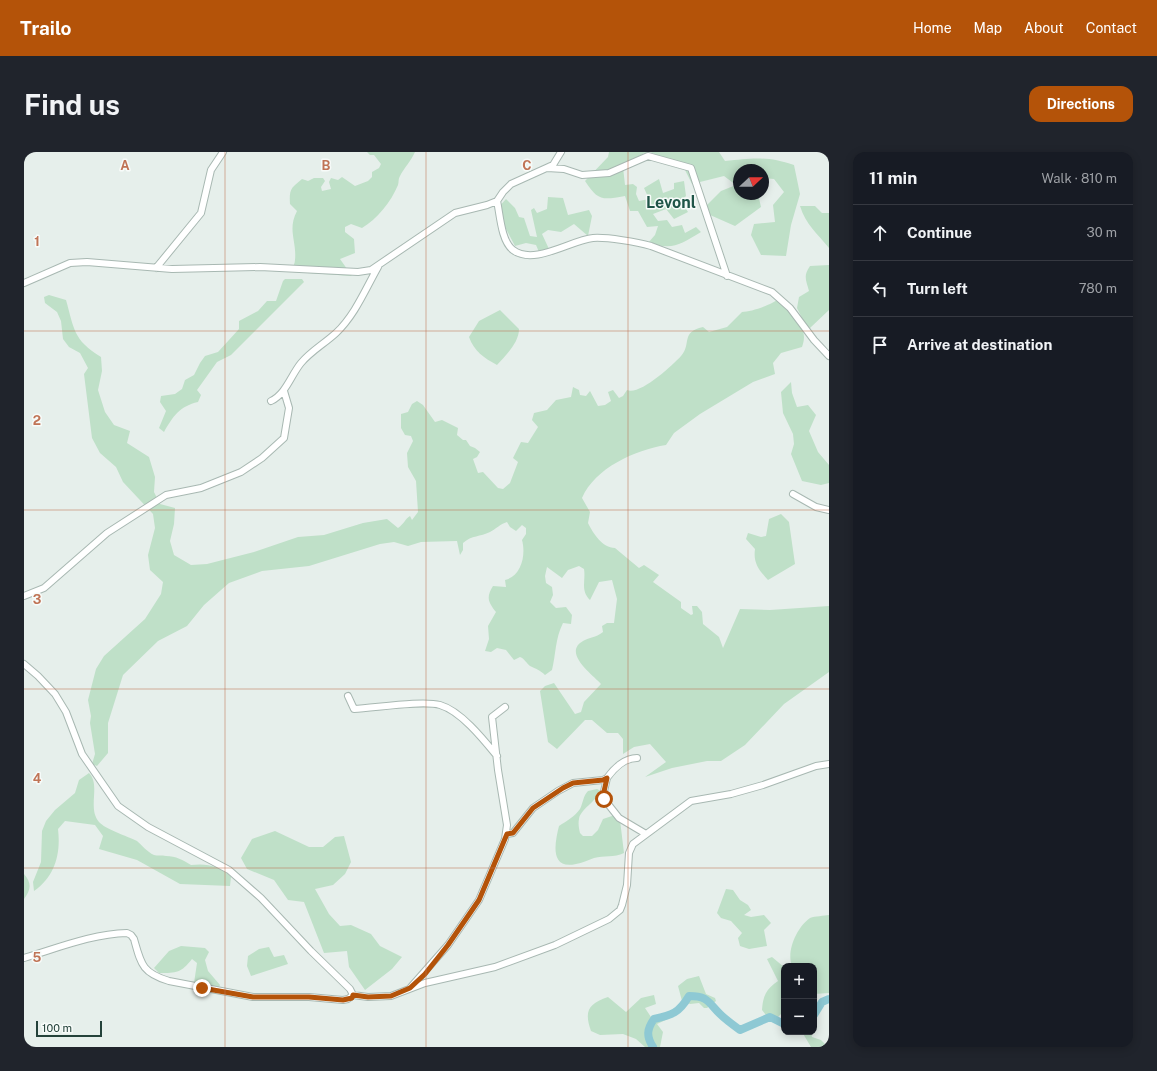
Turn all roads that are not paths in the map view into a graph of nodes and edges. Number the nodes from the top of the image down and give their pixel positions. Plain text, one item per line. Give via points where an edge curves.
1 (223, 152) edge
2 (561, 152) edge
3 (546, 168) junction
4 (497, 201) junction
5 (378, 267) junction
6 (156, 268) junction
7 (727, 276) junction
8 (24, 283) edge
9 (829, 356) edge
10 (284, 391) junction
11 (271, 401) dead end
12 (793, 494) dead end
13 (829, 510) edge
14 (24, 596) edge
15 (24, 664) edge
16 (348, 696) dead end
17 (505, 706) dead end
18 (497, 756) junction
19 (637, 758) dead end
20 (829, 764) edge
21 (607, 778) junction
22 (507, 834) junction
23 (646, 834) junction
24 (24, 958) edge
25 (410, 988) junction
26 (353, 995) junction

1 - 6 street via 211,170 201,214
2 - 3 street via 555,163
3 - 4 street via 511,184
3 - 7 street via 564,169 582,175 609,173 648,156 691,168
4 - 5 street via 455,213
4 - 7 street via 505,238 514,251 542,253 594,238 635,242
5 - 6 street via 358,272 260,267 191,270
5 - 10 street via 373,280 349,318 335,334 309,354
6 - 8 street via 76,262
7 - 9 street via 765,288 782,299
10 - 11 street
10 - 14 street via 290,408 284,438 262,458 241,472 201,488 166,495 107,533 44,588
12 - 13 street via 816,507
15 - 26 street via 55,694 66,712 82,754 118,806 148,827 229,870 261,898
16 - 18 street via 354,709 440,705 460,717
17 - 18 street via 492,717
18 - 22 street
19 - 21 street via 615,768
20 - 23 street via 731,794 691,801
21 - 22 street via 573,783 563,788 533,808 513,833
21 - 23 street via 604,799 618,818
22 - 25 street via 479,900 448,945
23 - 25 street via 631,848 627,885 620,910 616,915 520,959
24 - 26 street via 87,938 127,933 134,939 145,968 156,977 169,981 253,997 343,1000 352,998
25 - 26 street via 380,998

